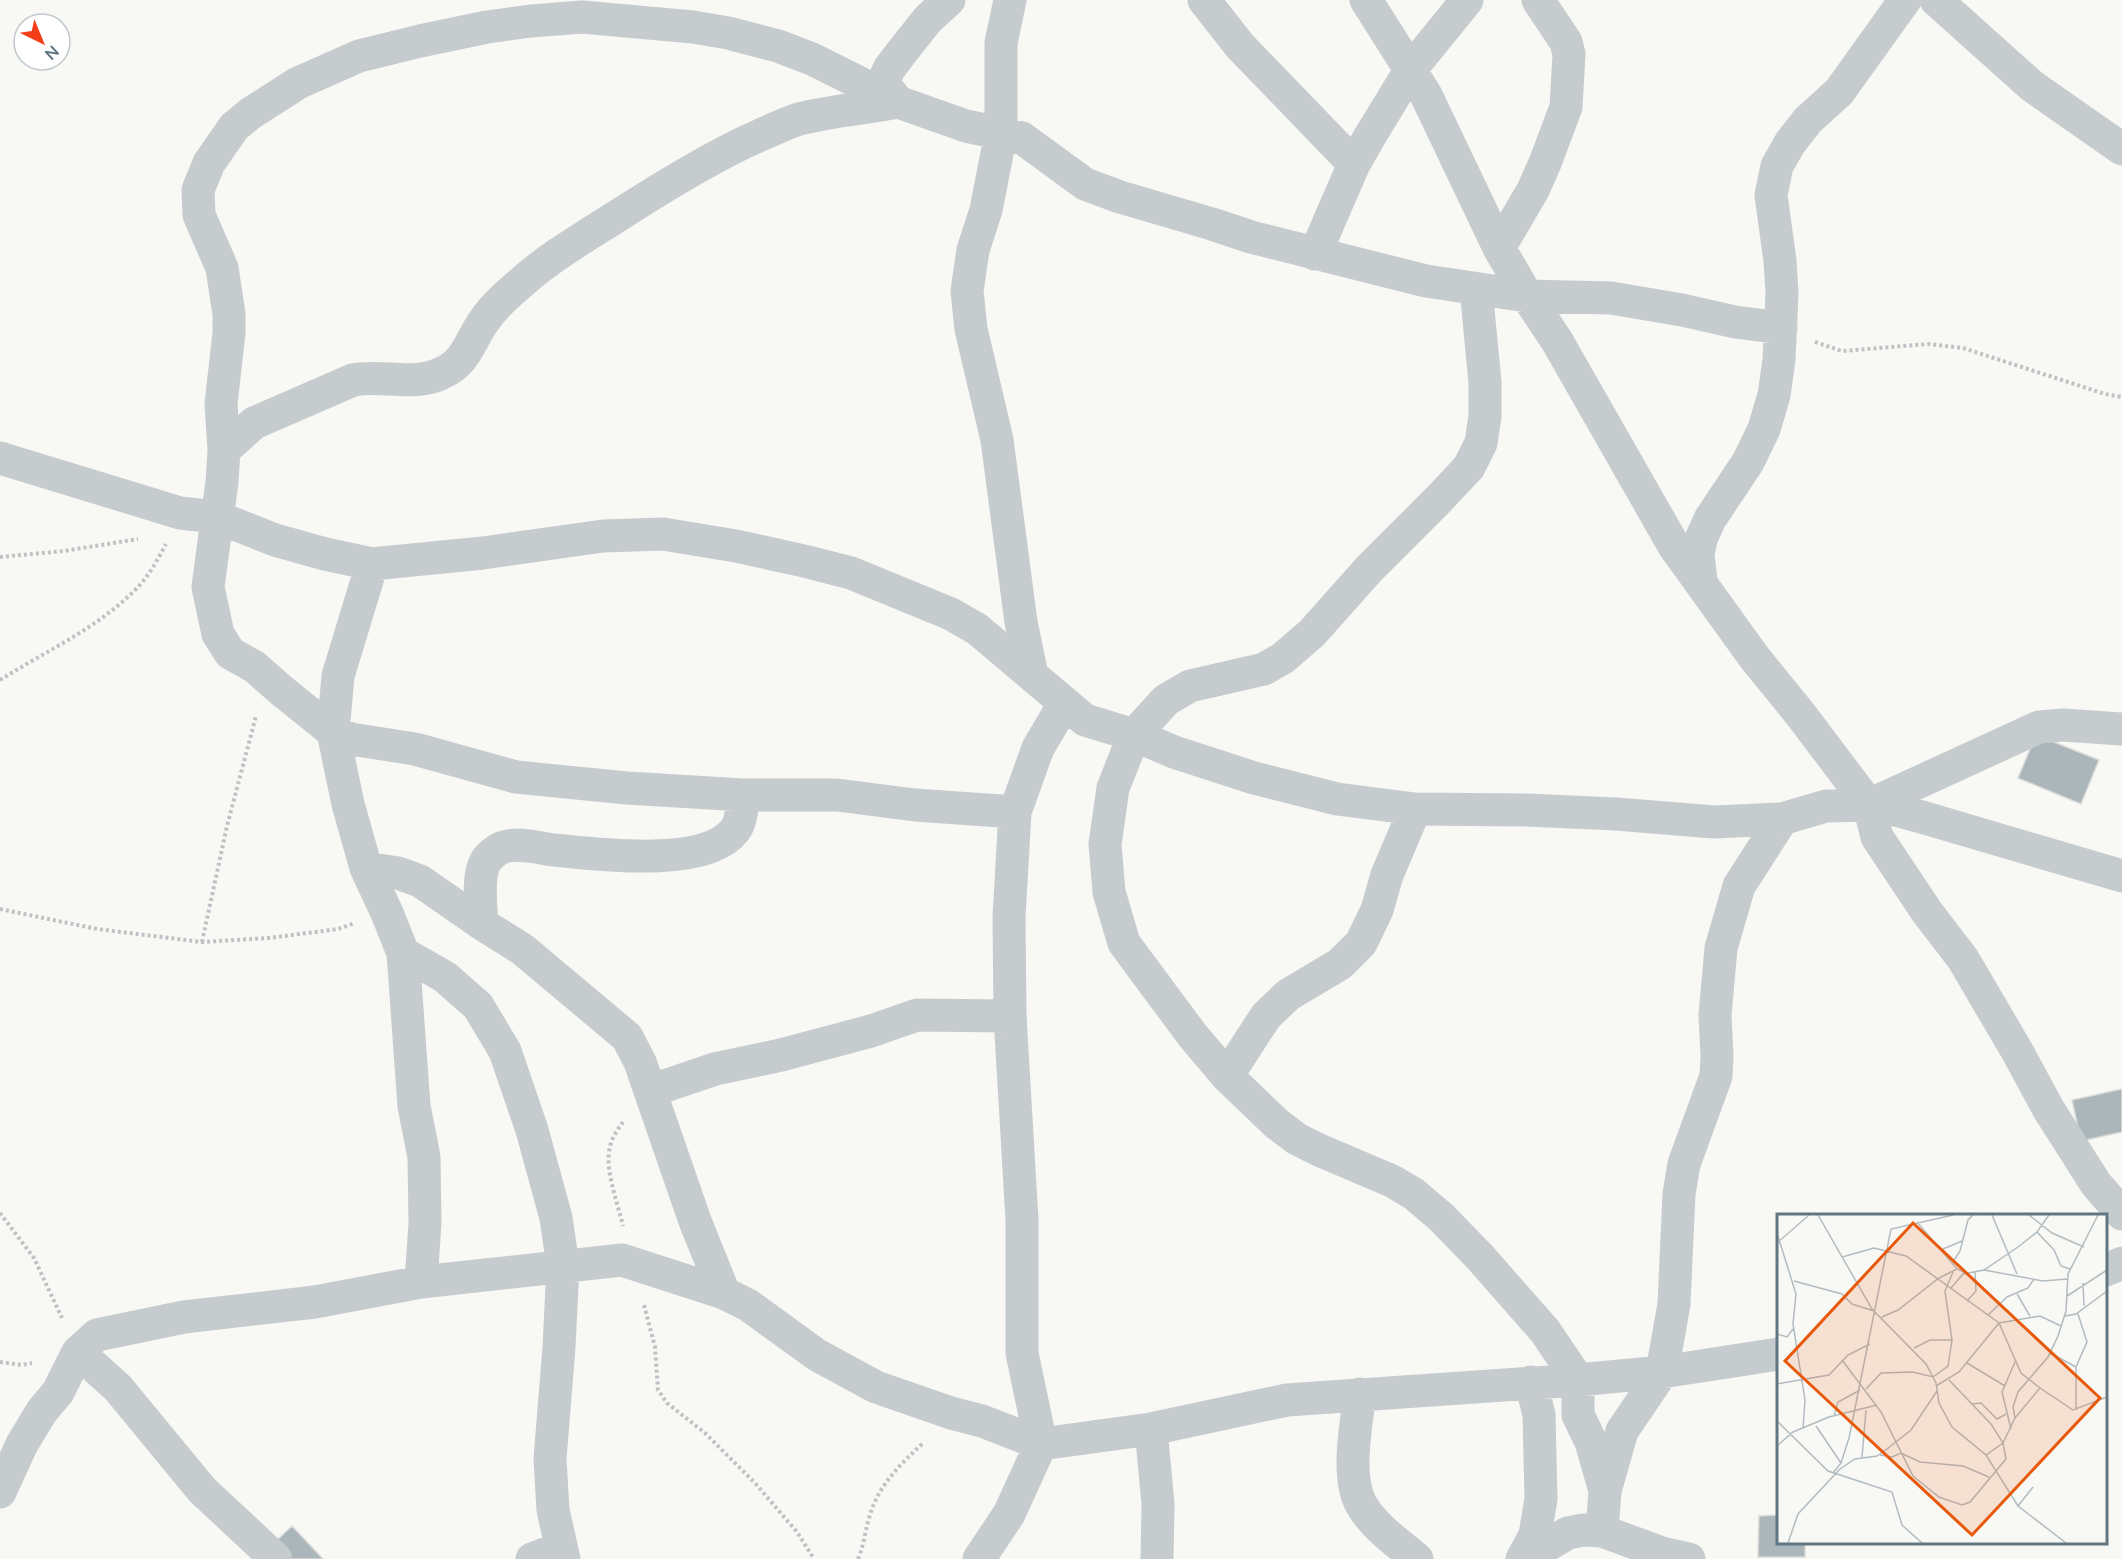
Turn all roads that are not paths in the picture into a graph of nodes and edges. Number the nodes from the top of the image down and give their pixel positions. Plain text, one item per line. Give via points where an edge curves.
1 (949, 0) edge
2 (1010, 0) edge
3 (1204, 0) edge
4 (1366, 0) edge
5 (1467, 0) edge
6 (1538, 0) edge
7 (1905, 0) edge
8 (1936, 0) edge
9 (1411, 69) junction
10 (898, 102) junction
11 (1001, 133) junction
12 (2122, 149) edge
13 (1354, 164) junction
14 (1499, 248) junction
15 (1315, 254) junction
16 (1476, 289) junction
17 (1527, 296) junction
18 (1781, 328) junction
19 (224, 450) junction
20 (0, 458) edge
21 (217, 517) junction
22 (372, 564) junction
23 (1701, 581) junction
24 (1032, 675) junction
25 (1064, 704) junction
26 (2122, 729) edge
27 (333, 732) junction
28 (1134, 735) junction
29 (743, 795) junction
30 (1869, 805) junction
31 (1415, 809) junction
32 (1015, 812) junction
33 (1782, 819) junction
34 (366, 868) junction
35 (2122, 876) edge
36 (482, 924) junction
37 (403, 954) junction
38 (1010, 1016) junction
39 (1227, 1076) junction
40 (650, 1090) junction
41 (2122, 1214) edge
42 (2122, 1263) edge
43 (563, 1266) junction
44 (2107, 1270) edge
45 (421, 1282) junction
46 (724, 1293) junction
47 (78, 1352) junction
48 (1777, 1354) edge
49 (1662, 1372) junction
50 (1578, 1380) junction
51 (1531, 1382) junction
52 (1360, 1394) junction
53 (1151, 1429) junction
54 (1041, 1444) junction
55 (1605, 1491) junction
56 (0, 1492) edge
57 (1602, 1531) junction
58 (552, 1555) edge
59 (1671, 1557) edge
60 (276, 1559) edge
61 (979, 1559) edge
62 (1157, 1559) edge
63 (1417, 1559) edge
64 (1523, 1559) edge

1 - 10 street via 928,19 889,69 883,83
2 - 11 street via 1001,43
3 - 13 street via 1240,46
4 - 9 street
5 - 9 street
6 - 14 street via 1566,42 1566,107 1533,190
7 - 18 street via 1839,92 1808,120 1777,166 1771,195 1780,261
8 - 12 street via 2032,86
9 - 13 street
9 - 14 street
10 - 11 street via 966,126
10 - 19 street via 800,119 733,148 671,182 527,277 483,321 467,352 446,372 427,378 353,380 254,423
10 - 19 street via 778,46 693,27 582,17 487,27 420,41 359,56 298,83 234,127 209,163 198,190 199,215 219,261 228,295 230,333 221,405
11 - 15 street via 1023,138 1086,184 1120,198
11 - 24 street via 967,291 971,329 997,440 1021,622
13 - 15 street
14 - 17 street
15 - 16 street
16 - 17 street
16 - 28 street via 1485,416 1481,443 1469,466 1312,633 1283,658 1264,669 1190,686 1166,700
17 - 18 street via 1611,298
17 - 23 street via 1557,341 1674,546
18 - 23 street via 1774,395 1764,429 1701,538
19 - 21 street
20 - 21 street via 180,513
21 - 22 street via 275,540
21 - 27 street via 208,587 216,627 230,653 255,667
22 - 24 street via 603,536 663,534 726,544 851,573 923,601 977,629
22 - 27 street via 338,676
23 - 30 street via 1754,657
24 - 25 street
25 - 28 street via 1084,720
25 - 32 street via 1038,748
26 - 30 street via 2039,727
27 - 29 street via 351,739 415,749 516,777
27 - 34 street
28 - 31 street via 1254,778 1337,799
28 - 39 street via 1113,788 1106,833 1112,902 1124,943
29 - 32 street via 837,795
29 - 36 street via 736,829 716,844 694,851 614,856 503,847 487,858 482,876
30 - 33 street via 1826,806
30 - 35 street
30 - 41 street via 1877,837 1963,959 2096,1185
31 - 33 street via 1582,812 1714,822
31 - 39 street via 1361,943 1340,964 1288,995 1266,1016
32 - 38 street via 1009,917
33 - 49 street via 1739,886 1721,948 1715,1015 1716,1076 1684,1164 1674,1304
34 - 36 street via 420,881
34 - 37 street
36 - 40 street via 522,949 627,1037
37 - 43 street via 445,977 478,1006 505,1051 556,1218
37 - 45 street via 414,1106 424,1157
38 - 40 street via 917,1015
38 - 54 street via 1022,1220 1022,1353
39 - 50 street via 1298,1139 1392,1181 1442,1217 1519,1299
40 - 46 street
42 - 44 street
43 - 45 street
43 - 46 street via 627,1262
43 - 58 street via 550,1459
45 - 47 street via 315,1302 184,1317 97,1335
46 - 54 street via 748,1305 817,1355 876,1387 982,1420
47 - 56 street via 58,1392 22,1444
47 - 60 street via 118,1388 202,1490
48 - 49 street
49 - 50 street
49 - 55 street via 1622,1431
50 - 51 street
50 - 55 street via 1578,1415 1591,1442
51 - 52 street
51 - 64 street via 1539,1415 1541,1499 1535,1534
52 - 53 street via 1287,1400
52 - 63 street via 1354,1476 1357,1494 1367,1514
53 - 54 street
53 - 62 street via 1158,1504
54 - 61 street via 1009,1514
55 - 57 street
57 - 59 street
57 - 64 street via 1568,1533

